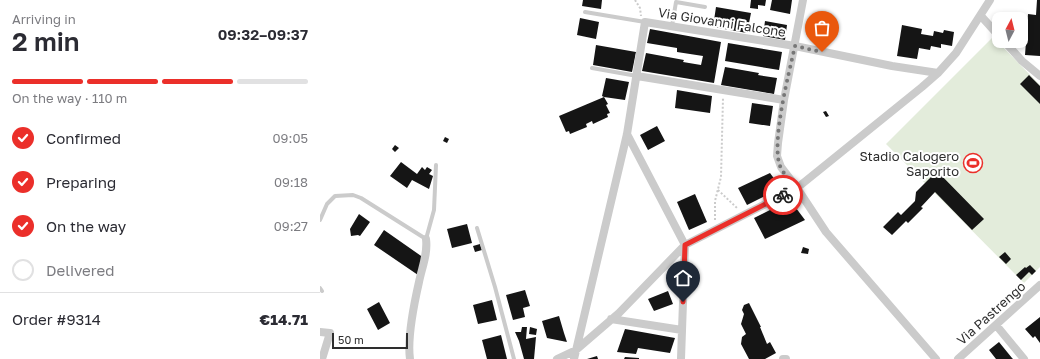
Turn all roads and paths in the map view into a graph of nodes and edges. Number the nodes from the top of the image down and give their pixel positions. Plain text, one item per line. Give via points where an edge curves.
1 (636, 0) edge
2 (803, 0) edge
3 (990, 0) edge
4 (706, 7) dead end
5 (585, 12) dead end
6 (980, 16) junction
7 (643, 22) junction
8 (672, 26) junction
9 (992, 29) edge
10 (795, 46) junction
11 (1010, 48) edge
12 (592, 68) dead end
13 (938, 73) junction
14 (637, 76) junction
15 (1040, 76) edge
16 (723, 90) junction
17 (784, 100) junction
18 (627, 134) junction
19 (436, 165) dead end
20 (797, 188) junction
21 (718, 190) junction
22 (742, 216) junction
23 (320, 220) edge
24 (477, 228) dead end
25 (718, 228) junction
26 (426, 239) junction
27 (685, 245) junction
28 (1040, 285) edge
29 (611, 319) junction
30 (996, 325) junction
31 (682, 330) junction
32 (320, 332) edge
33 (575, 355) edge
34 (322, 359) edge
35 (410, 359) edge
36 (514, 359) edge
37 (557, 359) edge
38 (682, 359) edge
39 (936, 359) edge
40 (958, 359) edge
41 (1024, 359) edge

1 - 7 path
2 - 10 street
3 - 6 street
4 - 8 lane via 676,2
5 - 7 lane
6 - 9 street
6 - 13 street via 956,53
7 - 8 street, Via Giovanni Falcone
7 - 14 street
8 - 10 street, Via Giovanni Falcone
10 - 13 street, Via Giovanni Falcone
10 - 17 street
11 - 15 street
12 - 14 lane
13 - 20 street
14 - 16 street
14 - 18 street
16 - 17 street
16 - 21 path via 721,177
17 - 20 street via 777,156 781,168
18 - 27 street
18 - 33 street
19 - 26 lane via 434,210
20 - 22 street
20 - 39 street via 826,232
21 - 22 path
21 - 25 path via 715,201 715,220
22 - 25 street
23 - 26 lane via 335,196 353,196 362,198
24 - 36 lane
25 - 27 street
26 - 35 street via 426,257 408,345
27 - 29 street
27 - 31 street
28 - 30 street, Via Pastrengo
29 - 31 street
29 - 33 street
30 - 40 street, Via Pastrengo
30 - 41 street
31 - 38 street
32 - 34 street via 330,333
33 - 37 street

